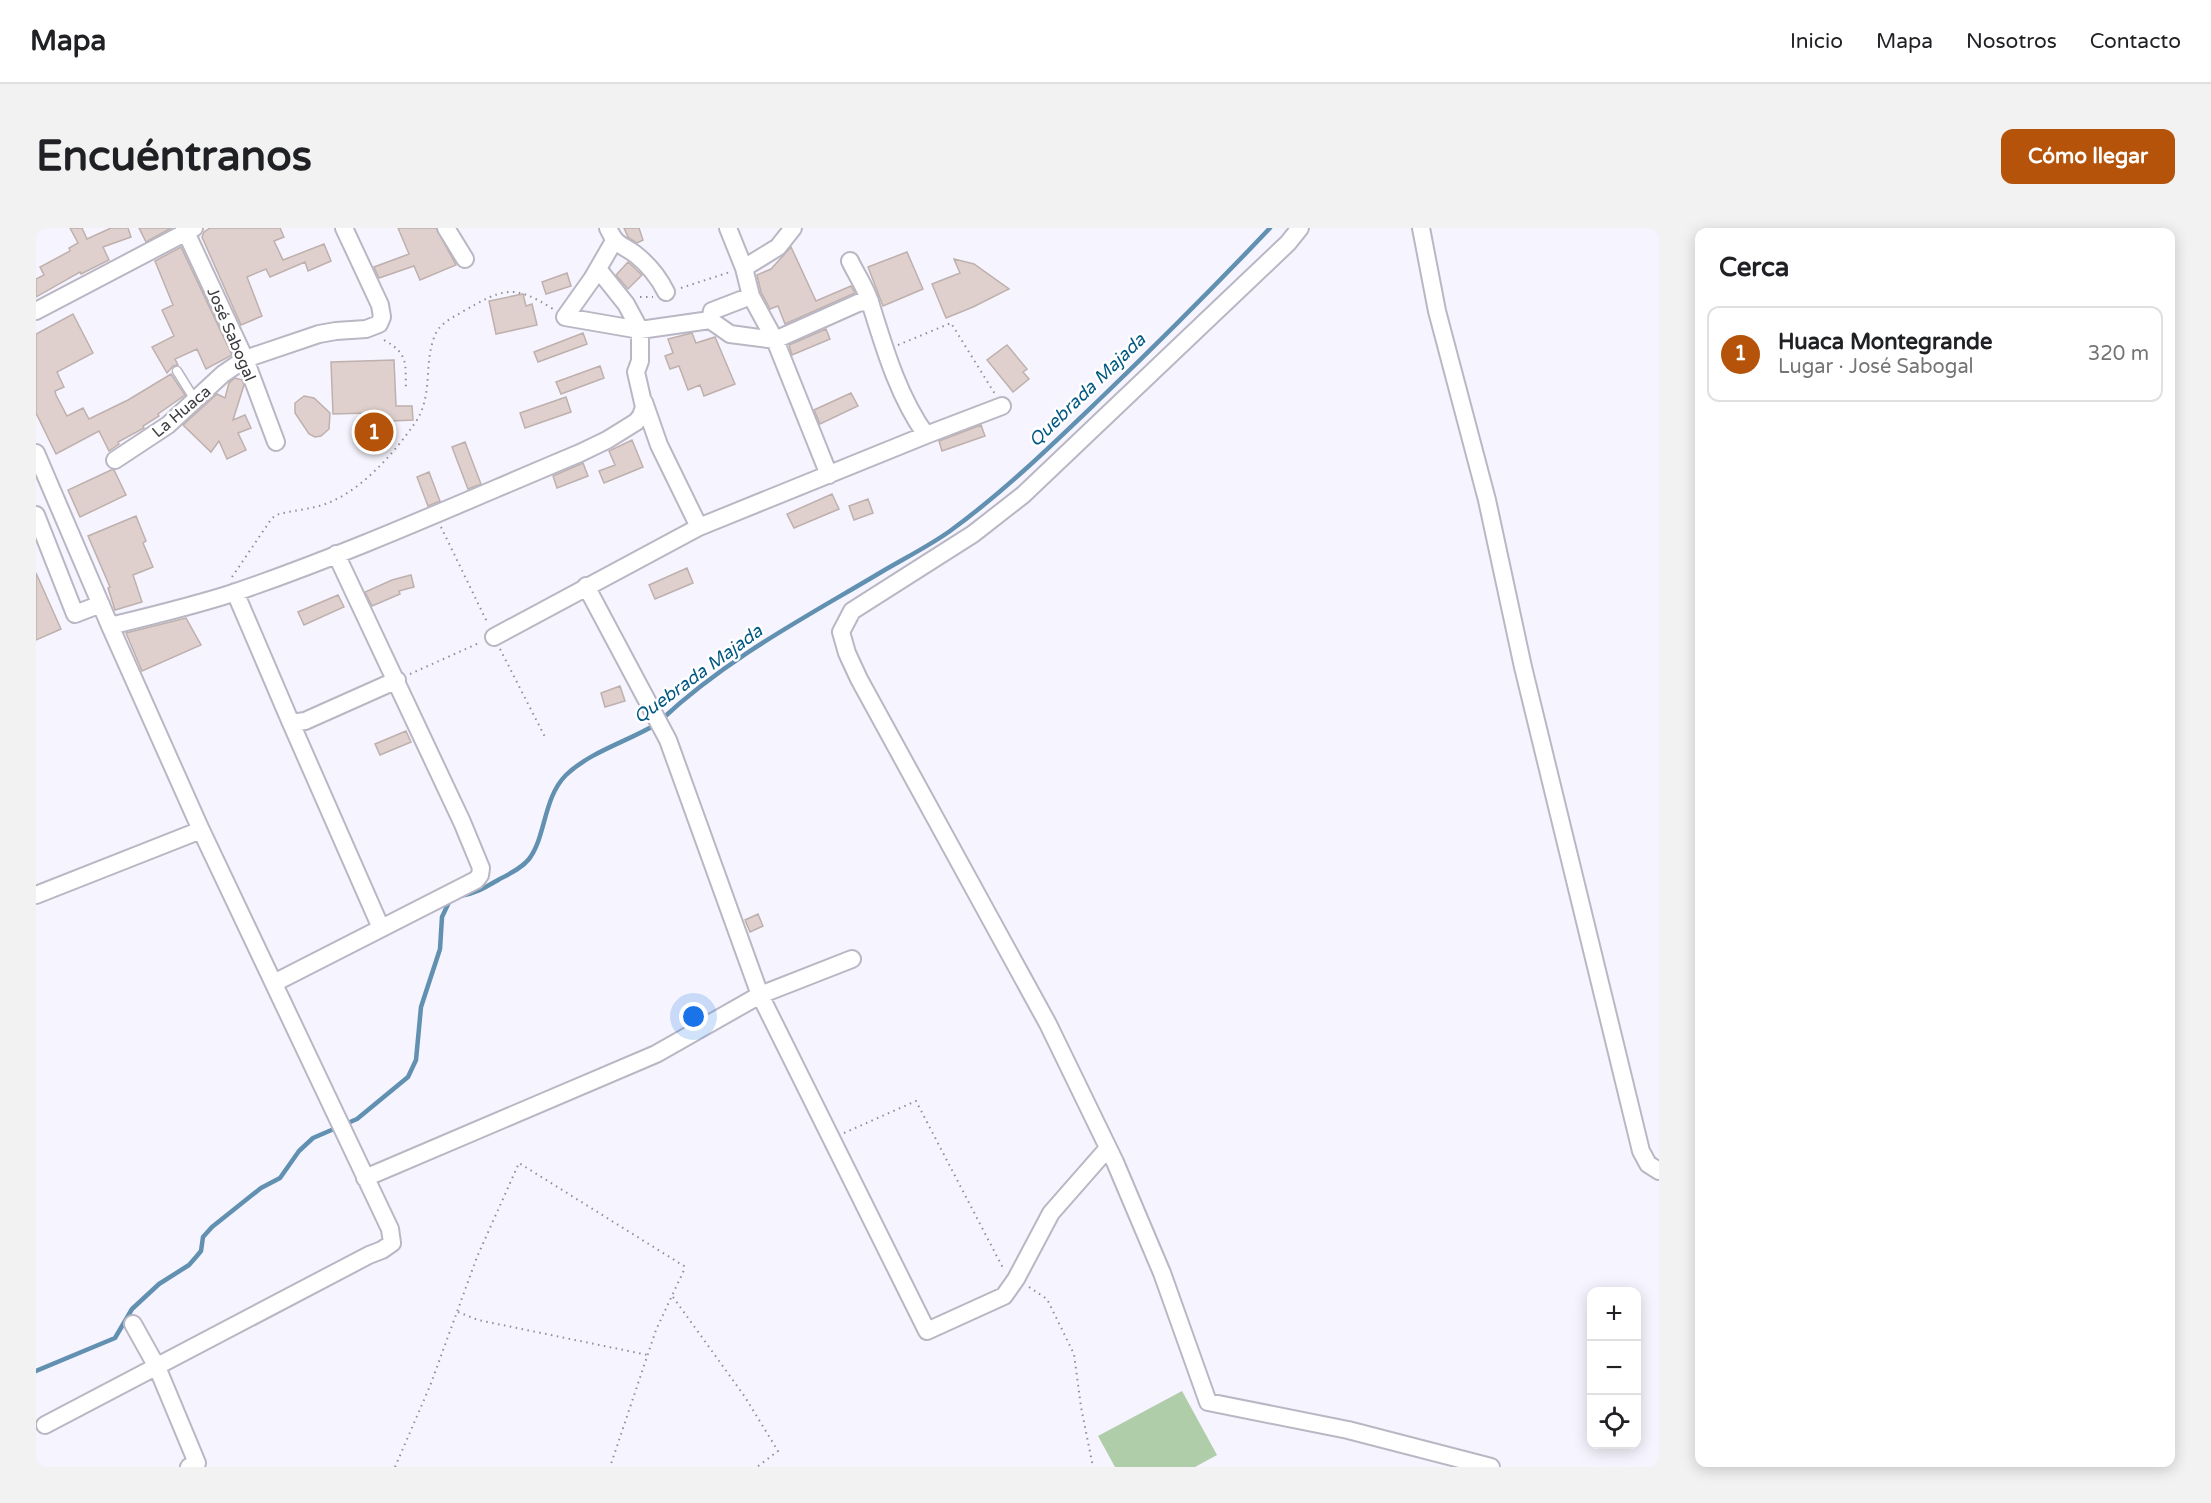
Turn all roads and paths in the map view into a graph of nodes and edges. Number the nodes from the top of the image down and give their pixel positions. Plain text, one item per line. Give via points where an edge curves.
1 (345, 228) edge
2 (446, 228) edge
3 (728, 228) edge
4 (793, 228) edge
5 (1300, 228) edge
6 (1421, 228) edge
7 (188, 229) edge
8 (611, 235) edge
9 (465, 259) dead end
10 (850, 261) dead end
11 (744, 268) junction
12 (598, 269) junction
13 (666, 292) junction
14 (751, 296) junction
15 (622, 299) junction
16 (870, 301) junction
17 (36, 311) edge
18 (565, 317) junction
19 (710, 320) junction
20 (366, 329) junction
21 (640, 330) junction
22 (775, 340) junction
23 (884, 350) junction
24 (244, 360) junction
25 (177, 371) dead end
26 (406, 389) dead end
27 (195, 400) junction
28 (644, 401) junction
29 (1002, 406) joint
30 (926, 435) junction
31 (276, 442) dead end
32 (36, 453) edge
33 (115, 460) dead end
34 (829, 475) junction
35 (435, 513) junction
36 (36, 514) edge
37 (699, 527) junction
38 (336, 554) junction
39 (232, 585) junction
40 (586, 586) junction
41 (101, 604) junction
42 (110, 626) junction
43 (494, 637) junction
44 (397, 680) junction
45 (291, 723) junction
46 (546, 739) dead end
47 (201, 830) junction
48 (36, 895) edge
49 (381, 928) junction
50 (852, 959) dead end
51 (274, 983) junction
52 (760, 995) junction
53 (831, 1139) junction
54 (1108, 1148) junction
55 (1659, 1171) edge
56 (365, 1178) junction
57 (1017, 1279) junction
58 (672, 1296) junction
59 (458, 1312) junction
60 (133, 1324) dead end
61 (648, 1355) junction
62 (157, 1366) junction
63 (45, 1425) dead end
64 (189, 1467) edge
65 (395, 1467) edge
66 (610, 1467) edge
67 (757, 1467) edge
68 (1093, 1467) edge
69 (1491, 1467) edge

1 - 20 street via 382,312 379,324
2 - 9 street
3 - 11 street
4 - 11 street via 778,247
5 - 54 street via 1023,495 974,534 852,611 841,632 859,679 1048,1024
6 - 55 street via 1437,311 1487,500 1526,679 1641,1151 1648,1164
7 - 17 street
7 - 24 street, José Sabogal
8 - 12 street
8 - 13 street via 645,263
10 - 16 street
11 - 13 path
11 - 14 street
12 - 15 street
12 - 18 street
13 - 15 path
14 - 19 street via 712,311
14 - 22 street
15 - 21 street
16 - 22 street
16 - 23 street
18 - 21 street
18 - 39 path via 533,296 514,292 489,297 445,322 435,336 428,388 415,423 356,486 328,502 272,518
19 - 21 street
19 - 22 street via 730,334
20 - 24 street, La Huaca via 319,334
20 - 26 path via 399,348 404,359
21 - 28 street via 636,372
22 - 34 street
23 - 29 path via 951,323
23 - 30 street
24 - 27 street, La Huaca
24 - 31 street, José Sabogal
25 - 27 lane
27 - 33 street, La Huaca via 168,425
28 - 35 street via 638,420 607,440
28 - 37 street via 659,445
29 - 30 street
30 - 34 street
32 - 41 street
34 - 37 street
35 - 38 street
35 - 43 path
36 - 41 street via 75,614
37 - 40 street
38 - 39 street
38 - 44 street
39 - 42 street via 193,605
39 - 45 street
40 - 43 street
40 - 52 street via 663,730
41 - 42 street
42 - 47 street
43 - 44 path
43 - 46 path
44 - 45 street via 305,721
44 - 49 street via 481,868 476,880
45 - 49 street
47 - 48 street
47 - 51 street
49 - 51 street
50 - 52 street
51 - 56 street
52 - 53 street
52 - 56 street via 656,1054
53 - 57 path via 916,1101 1004,1270
53 - 57 street via 927,1331 1004,1296
54 - 57 street via 1051,1213
54 - 69 street via 1162,1273 1208,1402 1348,1430
56 - 62 street via 390,1229 392,1243
57 - 68 path via 1047,1299 1074,1354
58 - 59 path via 684,1266 519,1163 477,1257
58 - 61 path
58 - 67 path via 745,1397 778,1451
59 - 61 path via 478,1320
59 - 65 path
60 - 62 street
61 - 66 path
62 - 63 street
62 - 64 street via 197,1463

